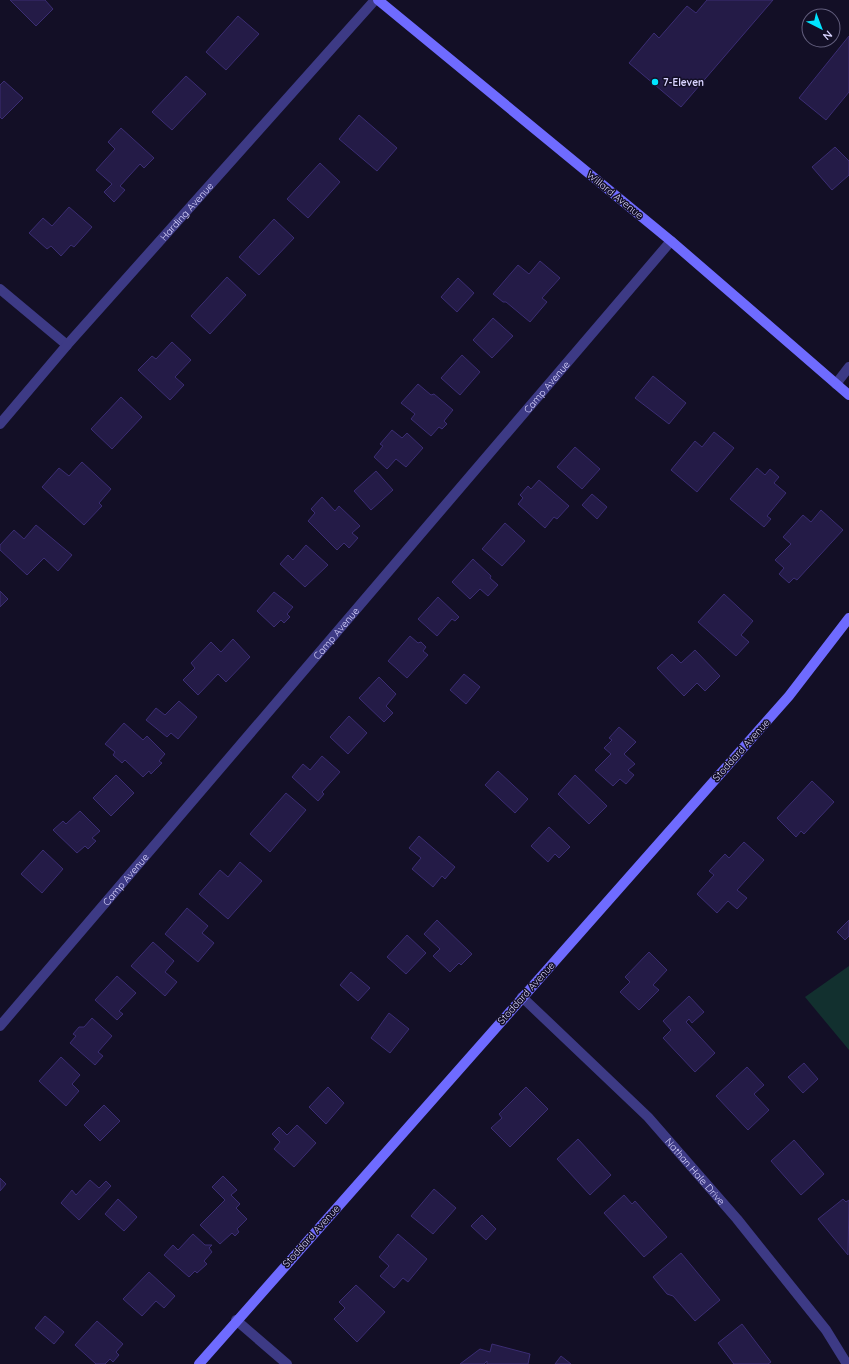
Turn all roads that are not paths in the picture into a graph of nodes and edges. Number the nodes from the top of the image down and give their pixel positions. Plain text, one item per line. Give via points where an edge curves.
1 (375, 0) edge
2 (378, 0) edge
3 (672, 241) junction
4 (0, 290) edge
5 (67, 345) junction
6 (849, 367) edge
7 (836, 384) junction
8 (849, 395) edge
9 (0, 424) edge
10 (849, 618) edge
11 (522, 997) junction
12 (0, 1026) edge
13 (236, 1320) junction
14 (198, 1364) edge
15 (287, 1364) edge
16 (847, 1364) edge

1 - 5 street, Harding Avenue
2 - 3 street, Willard Avenue
3 - 7 street, Willard Avenue
3 - 12 street, Camp Avenue
4 - 5 street
5 - 9 street, Harding Avenue
6 - 7 street
7 - 8 street, Willard Avenue
10 - 11 street, Stoddard Avenue via 789,696
11 - 13 street, Stoddard Avenue
11 - 16 street, Nathan Hale Drive via 648,1117 742,1225 826,1330
13 - 14 street, Stoddard Avenue
13 - 15 street

